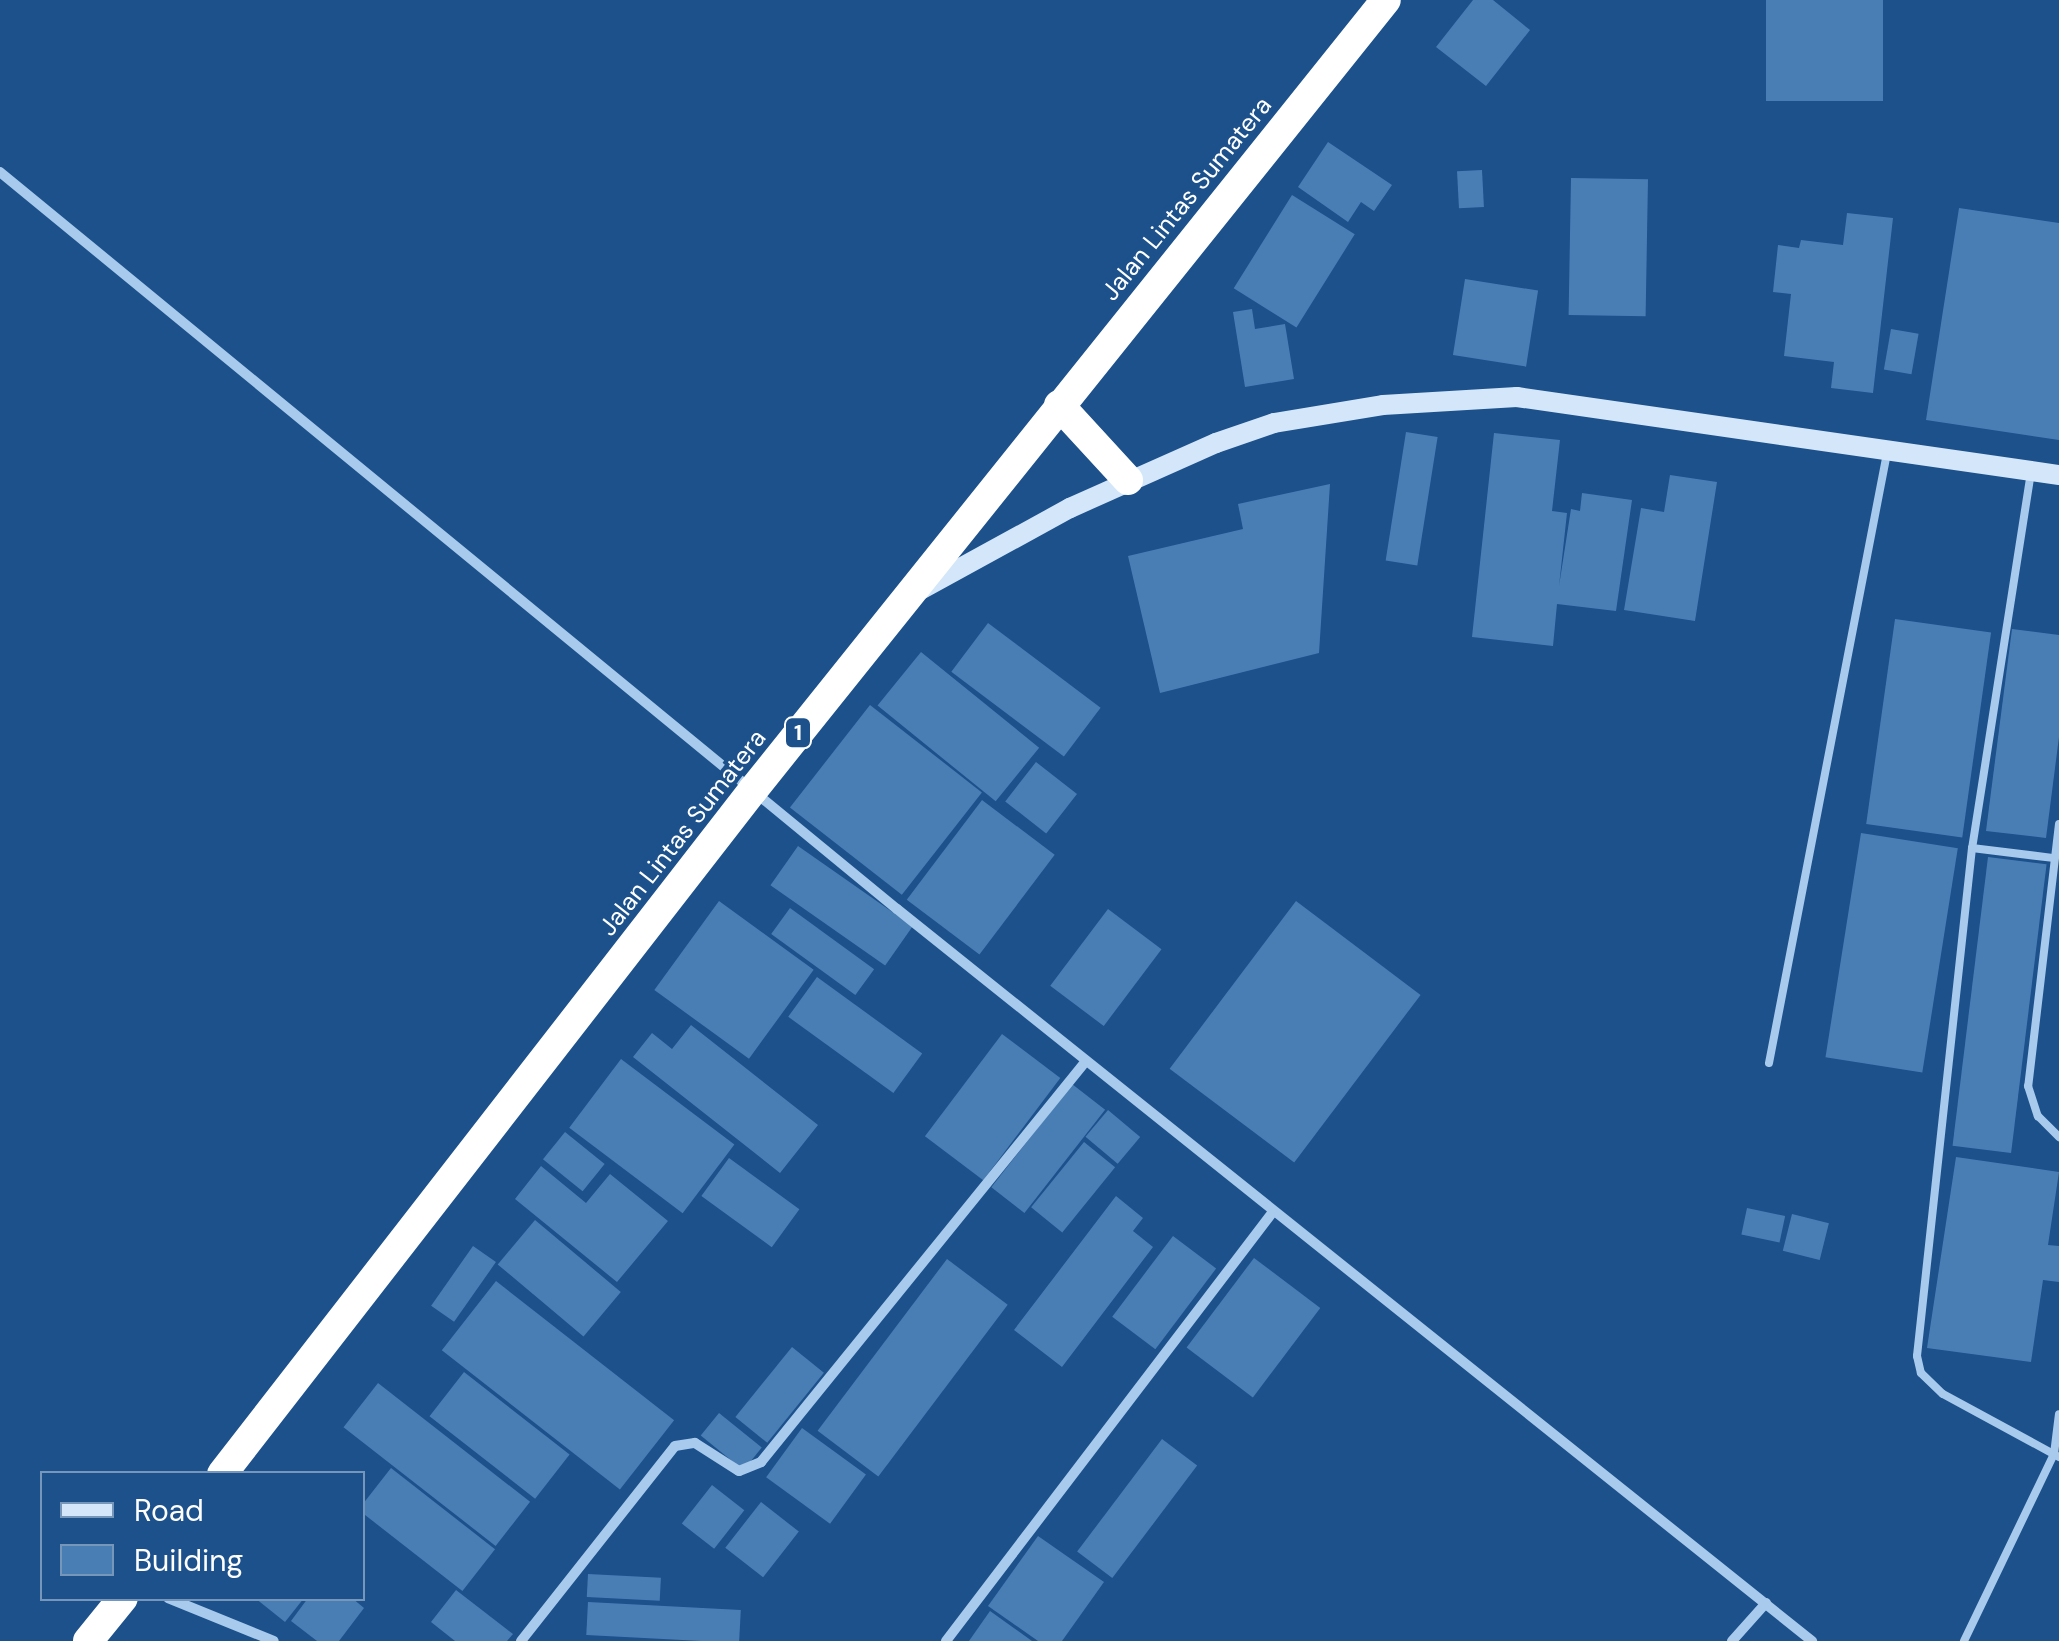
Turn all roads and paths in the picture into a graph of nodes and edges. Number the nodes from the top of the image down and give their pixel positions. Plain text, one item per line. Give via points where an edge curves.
1 (1386, 0) edge
2 (0, 172) edge
3 (1060, 406) junction
4 (1888, 448) junction
5 (2031, 472) junction
6 (2059, 475) edge
7 (1128, 480) junction
8 (904, 599) junction
9 (753, 790) junction
10 (2059, 824) edge
11 (1972, 848) junction
12 (2054, 858) junction
13 (1086, 1061) junction
14 (1769, 1063) dead end
15 (2059, 1137) edge
16 (1272, 1213) junction
17 (2059, 1414) edge
18 (2056, 1455) edge
19 (224, 1471) edge
20 (121, 1601) edge
21 (175, 1601) edge
22 (1766, 1603) junction
23 (88, 1641) edge
24 (274, 1641) edge
25 (521, 1641) edge
26 (946, 1641) edge
27 (1732, 1641) edge
28 (1812, 1641) edge
29 (1964, 1641) edge

1 - 3 highway, Jalan Lintas Sumatera / 1
2 - 9 street
3 - 7 highway
3 - 8 highway, Jalan Lintas Sumatera / 1
4 - 5 main road
4 - 7 main road via 1517,397 1450,398 1274,423
4 - 14 lane
5 - 6 main road
5 - 11 lane
7 - 8 main road
8 - 9 highway, Jalan Lintas Sumatera / 1
9 - 13 street
9 - 19 highway, Jalan Lintas Sumatera / 1
10 - 12 lane
11 - 12 lane
11 - 18 lane via 1917,1356 1921,1373 1943,1394
12 - 15 lane via 2028,1086 2038,1116
13 - 16 street
13 - 25 street via 760,1462 739,1471 696,1443 675,1446
16 - 22 street
16 - 26 street
17 - 18 lane
18 - 29 lane
20 - 23 highway
21 - 24 street
22 - 27 street
22 - 28 street

